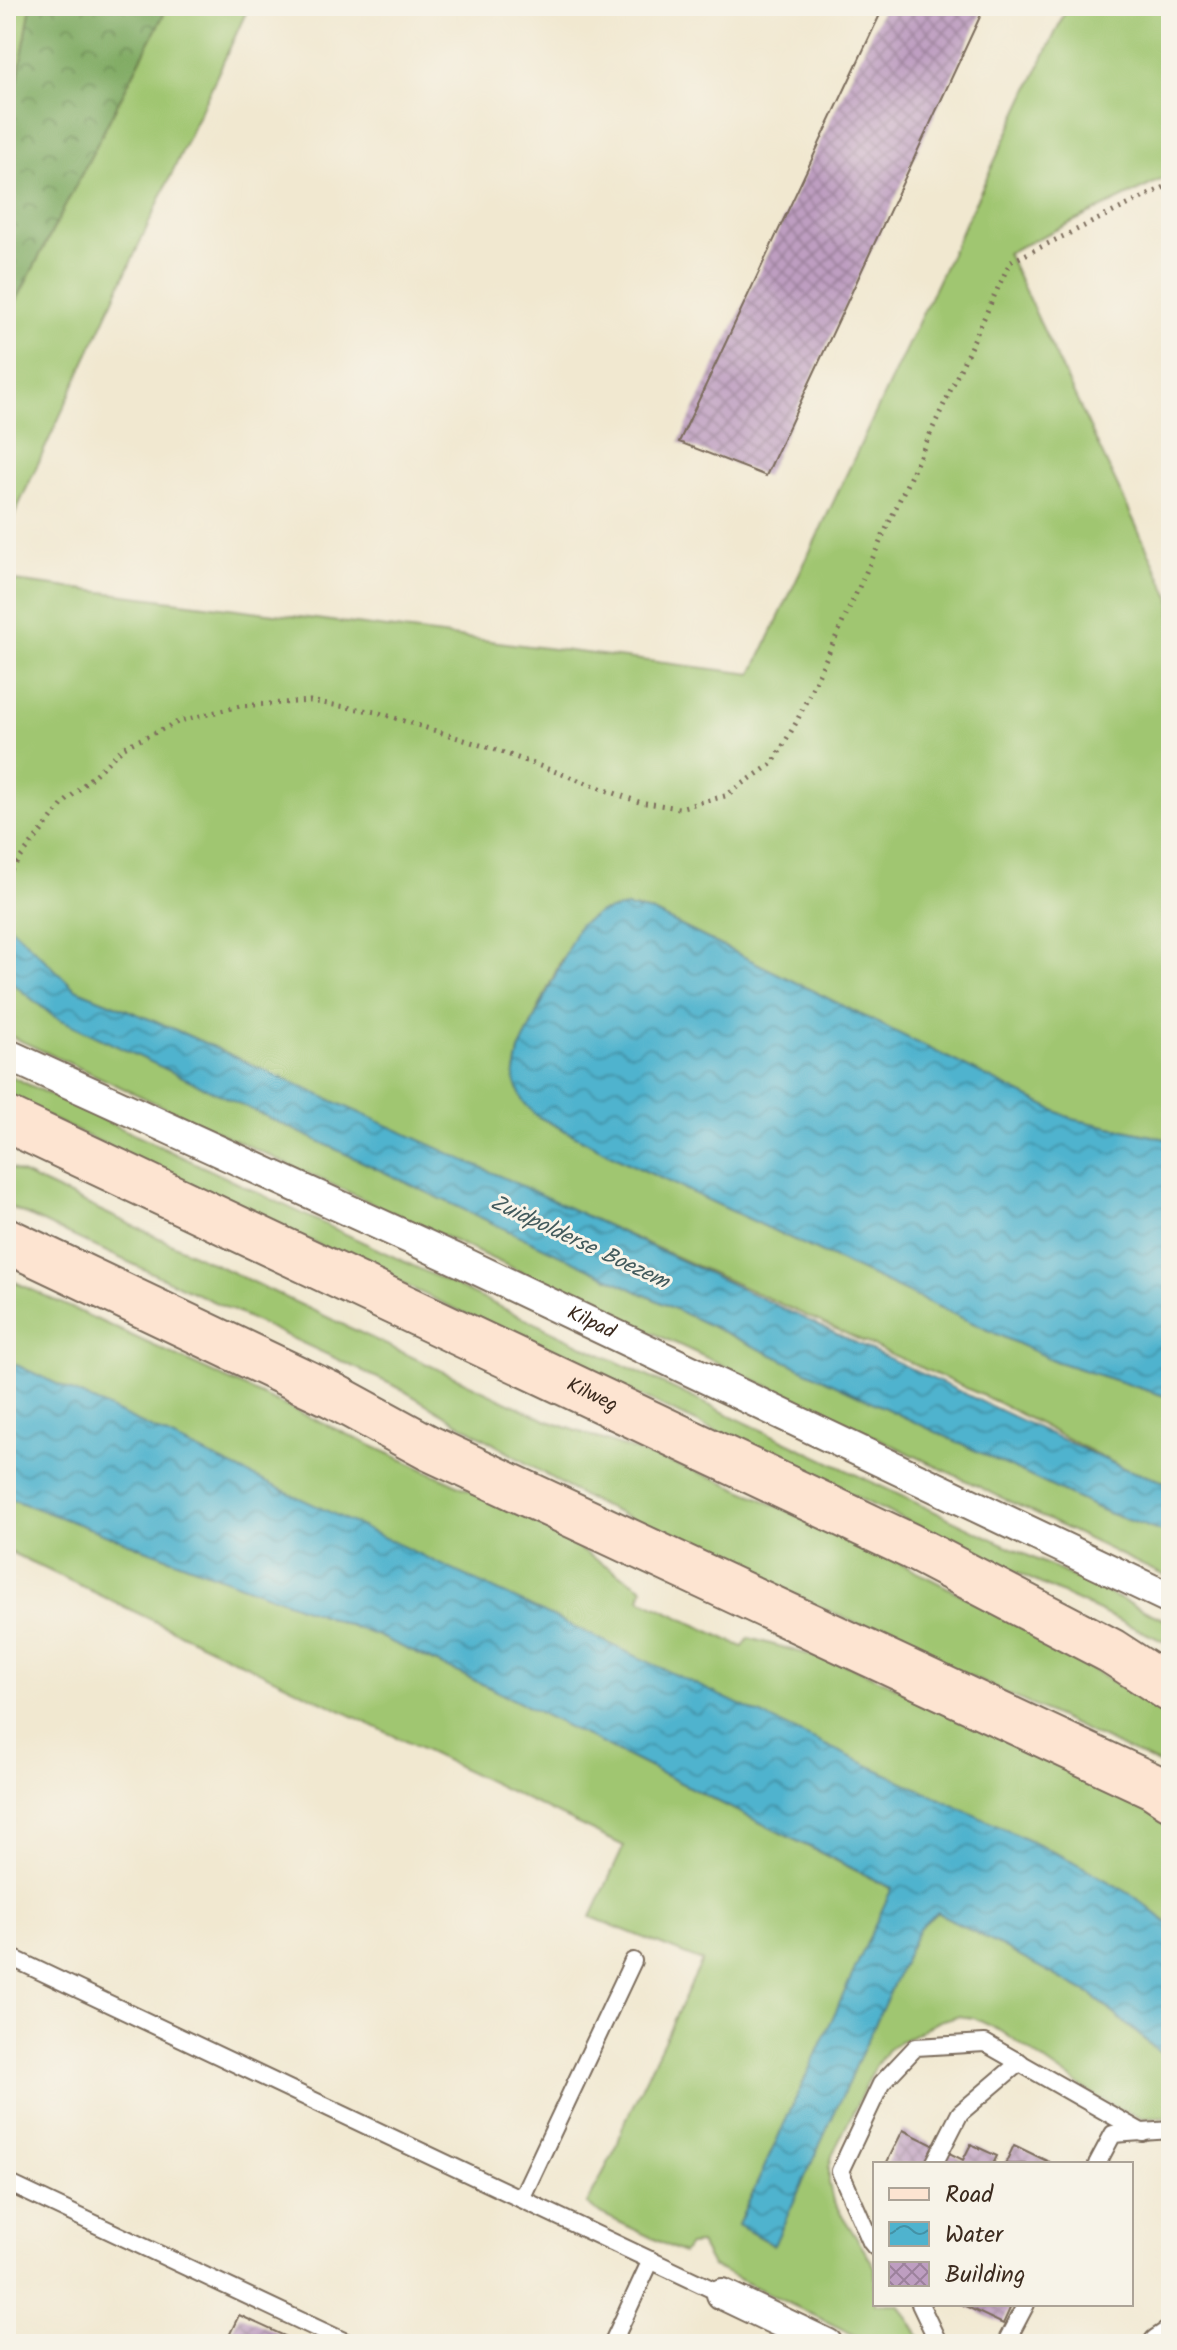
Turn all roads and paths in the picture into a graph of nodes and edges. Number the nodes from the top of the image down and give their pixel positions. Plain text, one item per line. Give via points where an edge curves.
1 (1171, 184) edge
2 (6, 876) edge
3 (6, 1054) edge
4 (6, 1119) edge
5 (6, 1240) edge
6 (1171, 1599) edge
7 (1171, 1690) edge
8 (1171, 1798) edge
9 (6, 1955) edge
10 (633, 1961) dead end
11 (1020, 2062) junction
12 (1171, 2130) edge
13 (1143, 2133) junction
14 (935, 2162) edge
15 (1098, 2162) edge
16 (6, 2182) edge
17 (521, 2199) junction
18 (873, 2244) edge
19 (651, 2260) junction
20 (722, 2294) joint
21 (921, 2306) edge
22 (1025, 2306) edge
23 (1171, 2336) edge
24 (350, 2344) edge
25 (612, 2344) edge
26 (827, 2344) edge
27 (939, 2344) edge
28 (1005, 2344) edge
29 (1159, 2344) edge

1 - 2 path via 1010,262 796,723 773,763 725,796 679,808 639,802 376,712 310,701 240,706 180,721 124,747 63,804
3 - 6 street, Kilpad via 477,1269
4 - 7 main road, Kilweg via 910,1546 1098,1644
5 - 8 main road via 332,1395 429,1448
9 - 17 lane
10 - 17 lane
11 - 13 lane
11 - 14 lane via 960,2113
11 - 18 lane via 985,2043 916,2047 881,2084 840,2171
12 - 13 lane
13 - 15 lane via 1113,2134
16 - 24 lane
17 - 19 lane
19 - 20 lane
19 - 25 lane
20 - 26 street
21 - 27 lane
22 - 28 lane
23 - 29 street

